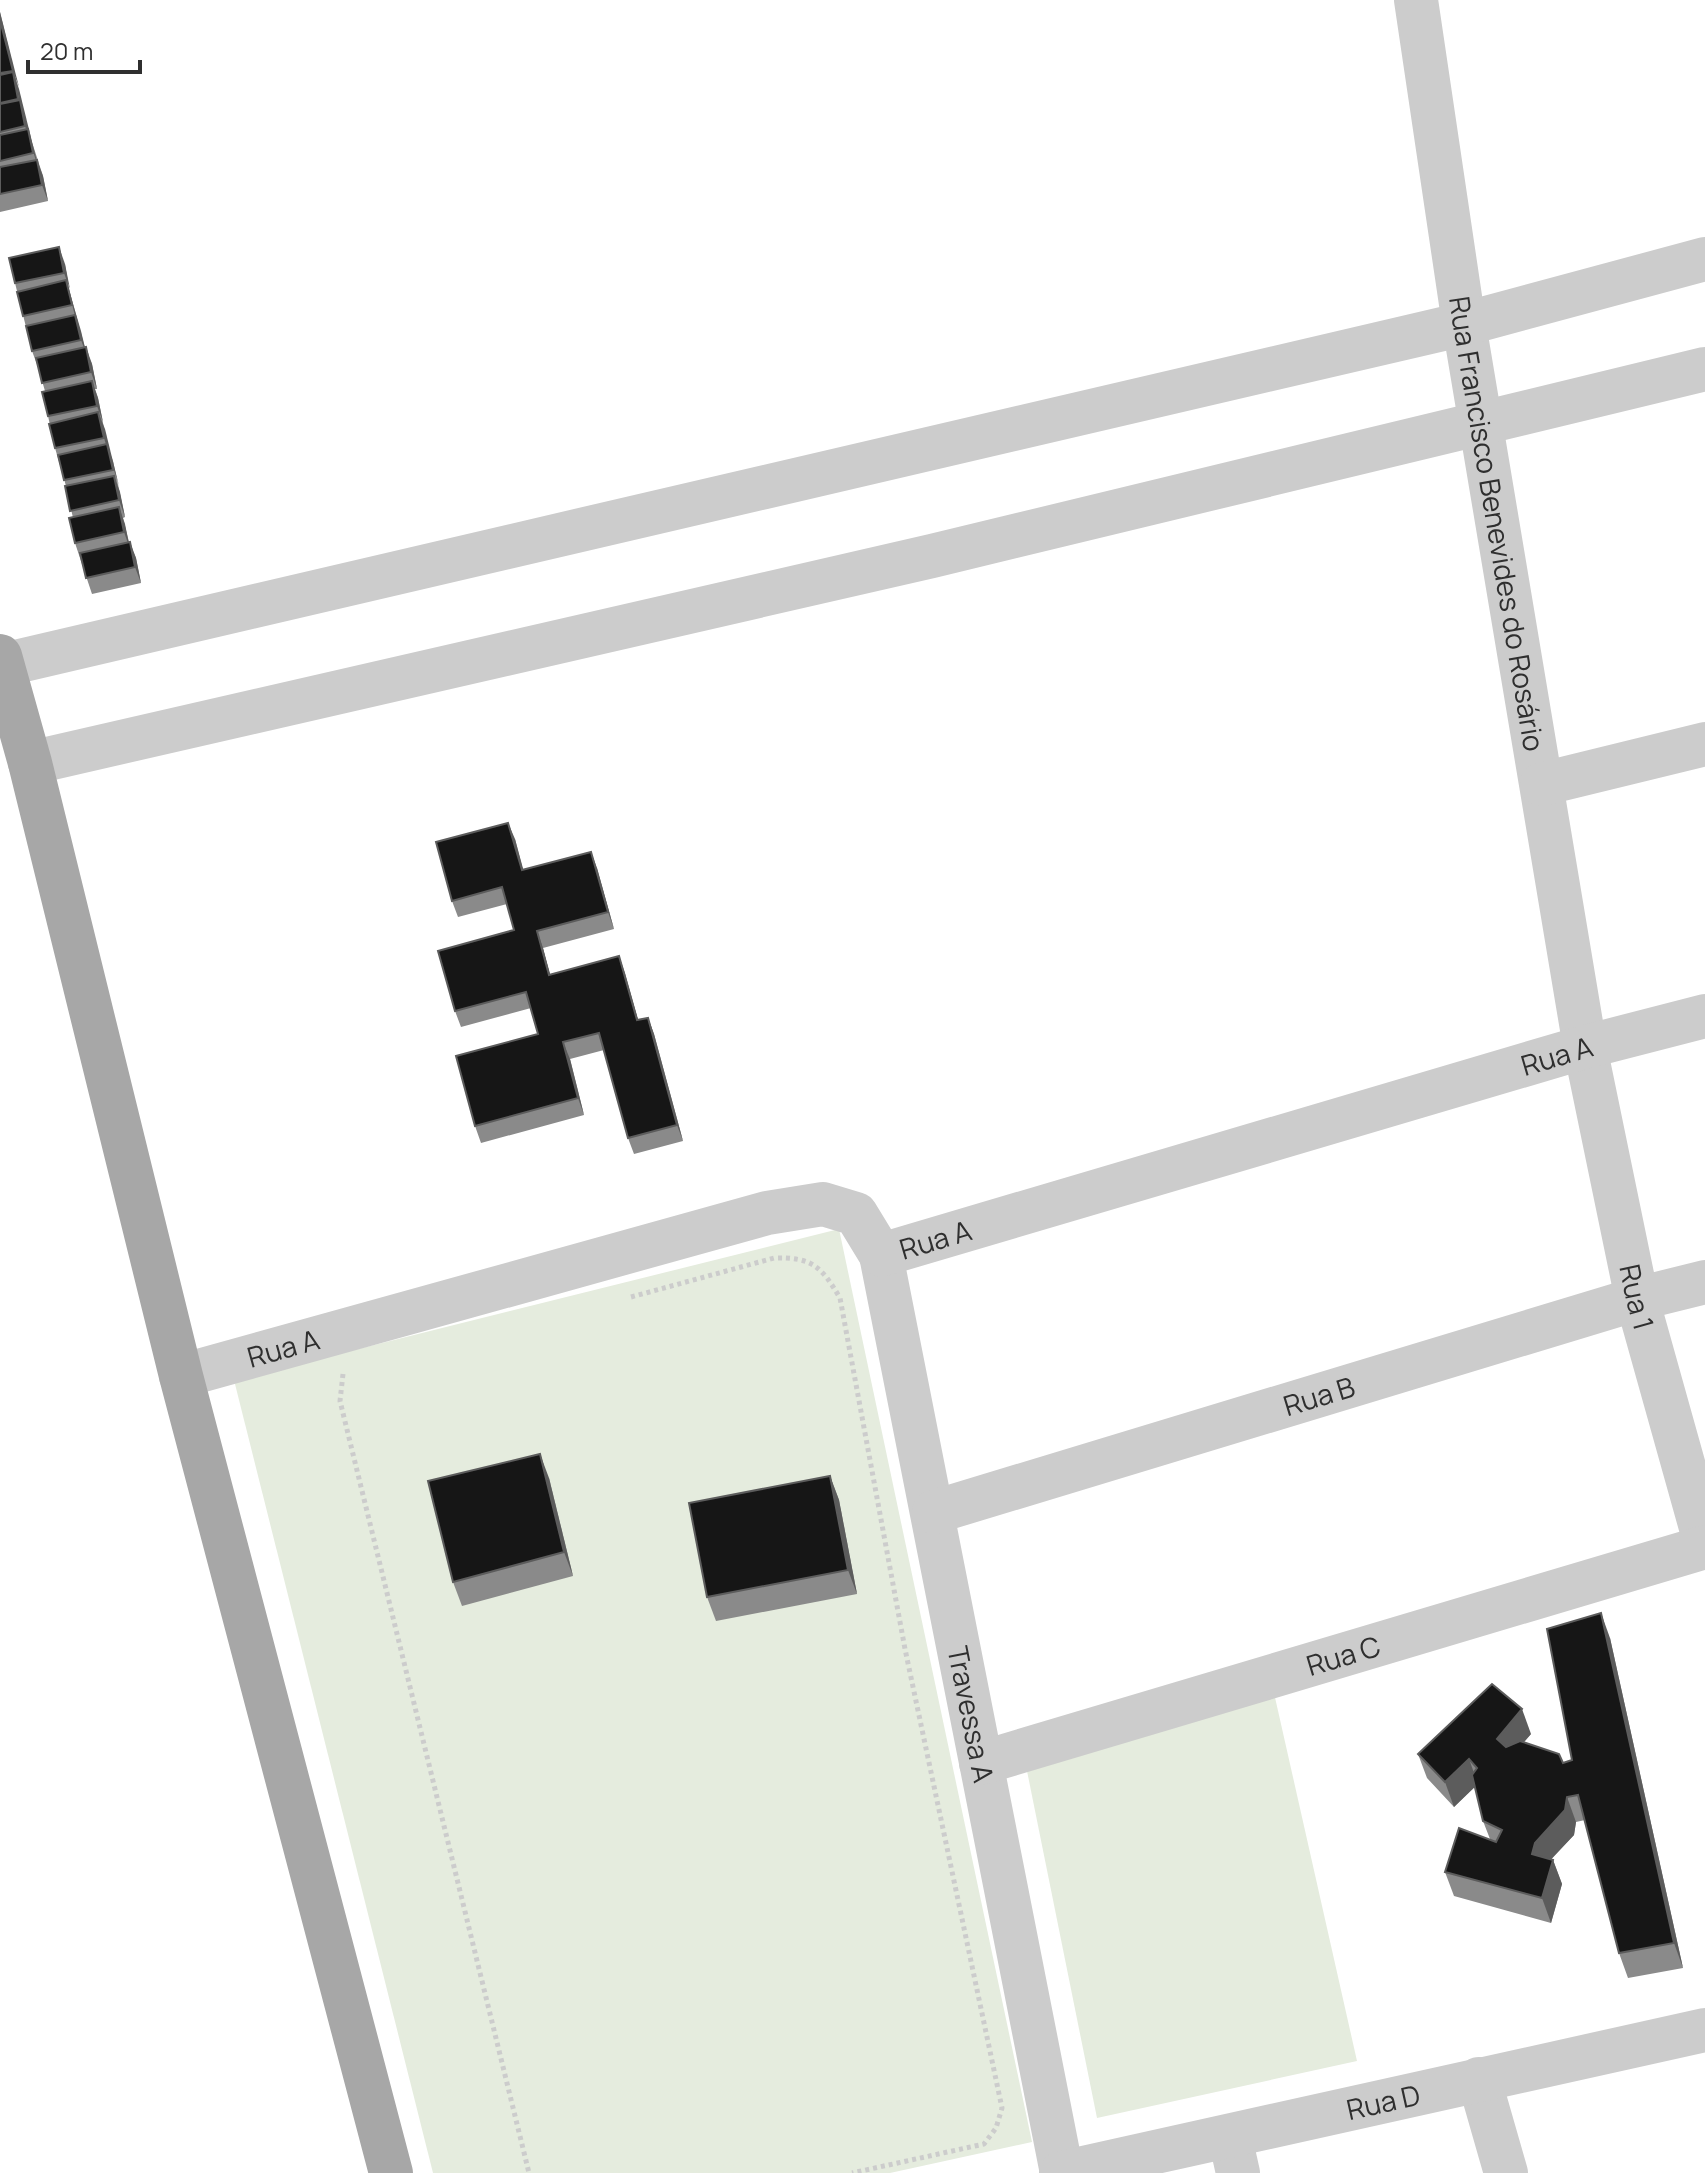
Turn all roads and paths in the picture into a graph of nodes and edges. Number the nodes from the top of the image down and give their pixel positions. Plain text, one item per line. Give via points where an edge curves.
1 (1416, 0) edge
2 (1705, 259) edge
3 (1464, 324) junction
4 (1705, 369) edge
5 (1482, 423) junction
6 (0, 663) edge
7 (1705, 744) edge
8 (15, 774) edge
9 (1542, 784) junction
10 (1705, 1016) edge
11 (1585, 1047) junction
12 (881, 1255) junction
13 (1705, 1282) edge
14 (627, 1298) dead end
15 (1637, 1299) junction
16 (346, 1365) dead end
17 (181, 1376) junction
18 (934, 1512) junction
19 (1705, 1544) edge
20 (981, 1763) junction
21 (1705, 2030) edge
22 (1479, 2079) junction
23 (1234, 2155) edge
24 (391, 2173) edge
25 (529, 2173) edge
26 (852, 2173) edge
27 (1062, 2173) edge
28 (1506, 2173) edge

1 - 3 street, Rua Francisco Benevides do Rosário
2 - 3 street
3 - 5 street, Rua Francisco Benevides do Rosário
3 - 6 street
4 - 5 street
5 - 8 street
5 - 9 street, Rua Francisco Benevides do Rosário
6 - 8 main road
7 - 9 street
8 - 17 main road via 45,827
9 - 11 street, Rua Francisco Benevides do Rosário
10 - 11 street, Rua A
11 - 12 street, Rua A
11 - 15 street, Rua 1
12 - 17 street, Rua A via 856,1214 823,1204 767,1213
12 - 18 street, Travessa A
13 - 15 street, Rua B
14 - 26 path via 774,1258 797,1258 824,1270 840,1298 905,1649 1002,2108 984,2144
15 - 18 street, Rua B
15 - 19 street, Rua 1
16 - 25 path via 339,1382 340,1401
17 - 24 main road
18 - 20 street, Travessa A
19 - 20 street, Rua C
20 - 27 street, Travessa A
21 - 22 street, Rua D
22 - 23 street, Rua D
22 - 28 street
23 - 27 street, Rua D

